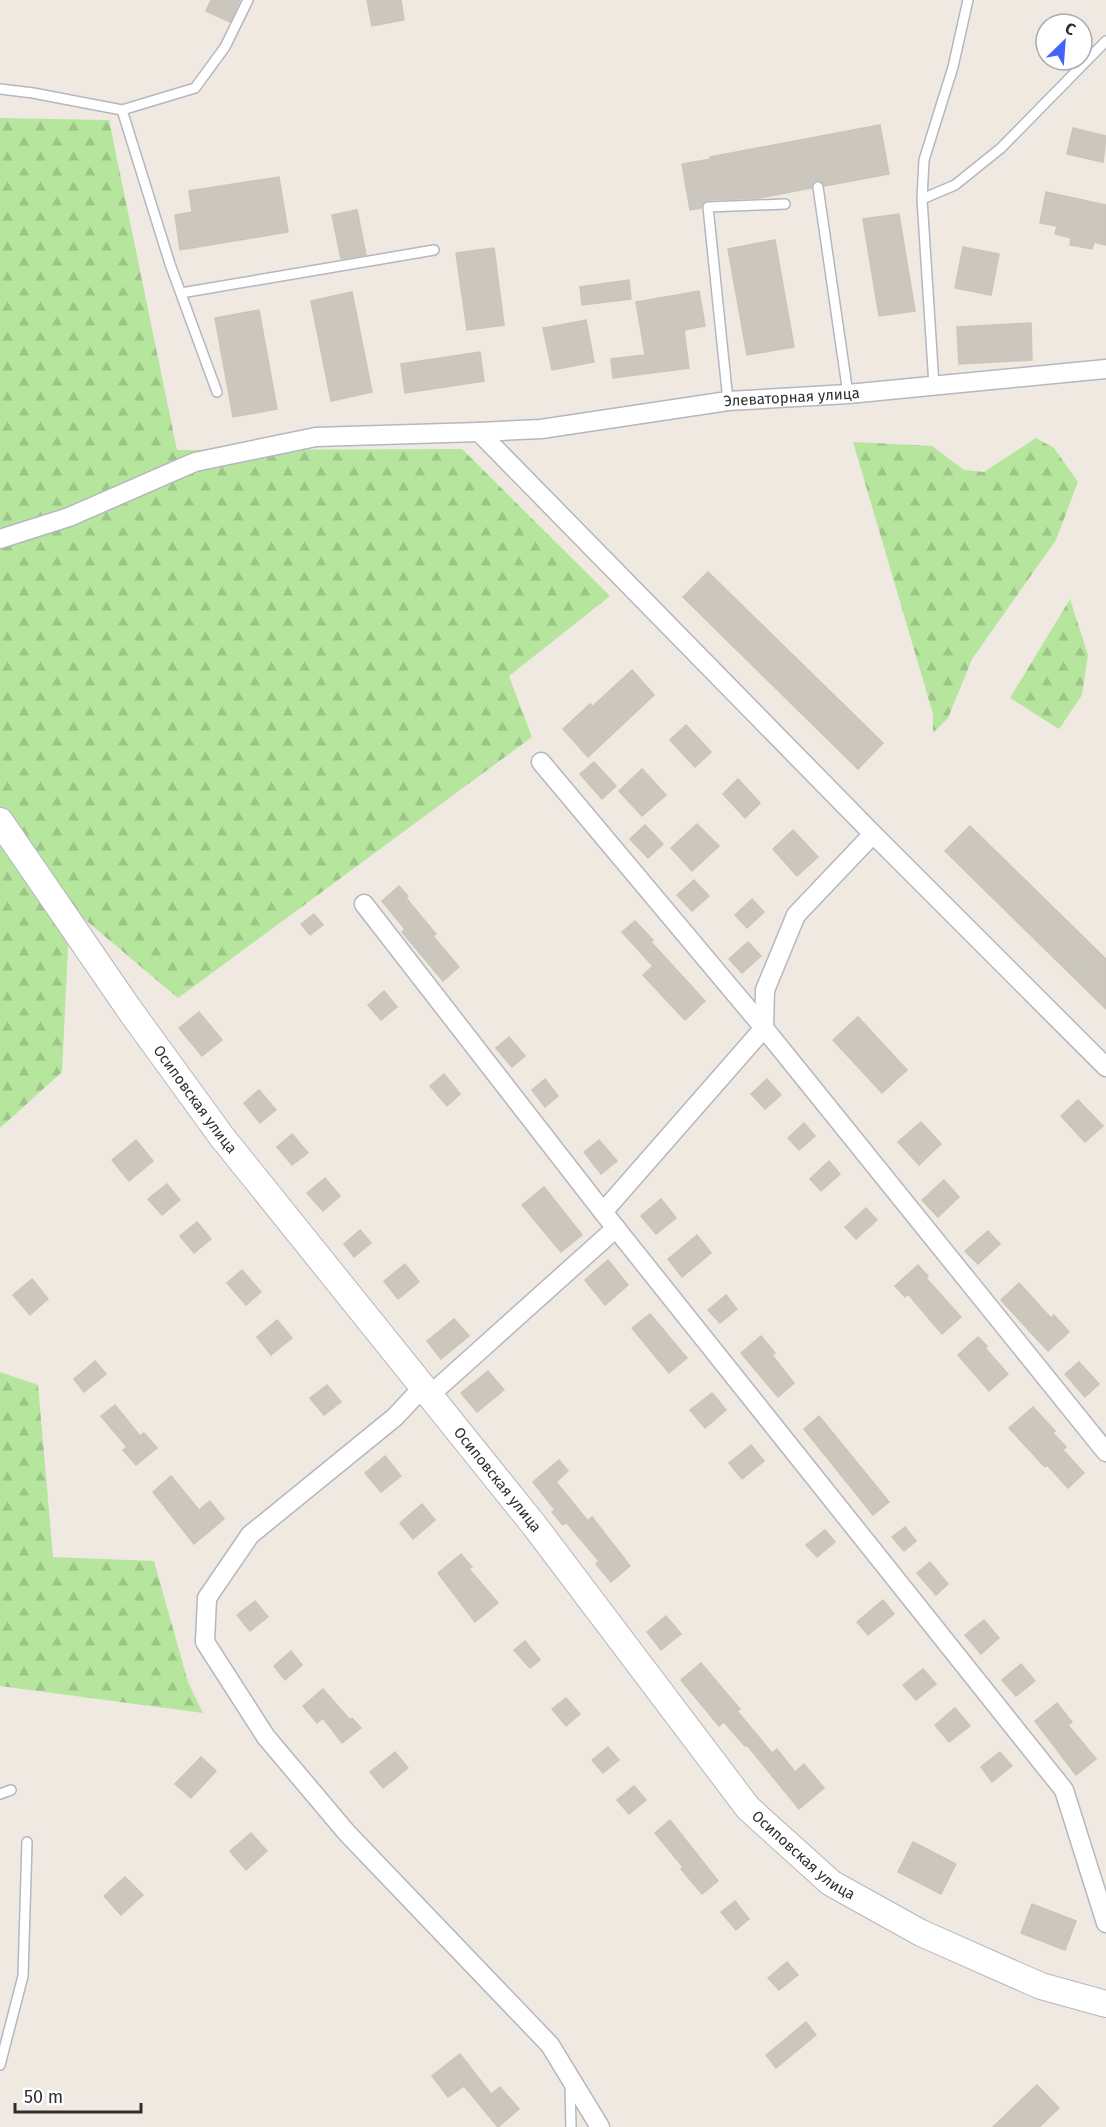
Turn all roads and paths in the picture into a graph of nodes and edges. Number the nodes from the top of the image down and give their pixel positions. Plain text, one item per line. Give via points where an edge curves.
1 (248, 0) edge
2 (968, 0) edge
3 (1106, 42) edge
4 (0, 89) edge
5 (122, 110) junction
6 (818, 187) dead end
7 (922, 199) junction
8 (785, 204) dead end
9 (434, 250) dead end
10 (181, 293) junction
11 (1106, 369) edge
12 (934, 385) junction
13 (217, 392) dead end
14 (848, 394) junction
15 (728, 401) junction
16 (478, 432) junction
17 (0, 539) edge
18 (541, 762) dead end
19 (0, 821) edge
20 (873, 834) junction
21 (364, 904) dead end
22 (764, 1028) junction
23 (1106, 1067) edge
24 (603, 1212) junction
25 (616, 1228) junction
26 (426, 1391) junction
27 (1106, 1452) edge
28 (12, 1790) dead end
29 (0, 1794) edge
30 (27, 1842) dead end
31 (1106, 1923) edge
32 (1106, 2004) edge
33 (0, 2065) edge
34 (570, 2077) junction
35 (571, 2127) edge
36 (600, 2127) edge

1 - 5 lane via 225,47 195,88
2 - 7 lane via 953,67 924,160
3 - 7 lane via 1001,148 955,185
4 - 5 lane
5 - 10 lane
6 - 14 lane
7 - 12 lane
8 - 15 lane via 708,207
9 - 10 lane
10 - 13 lane
11 - 12 street, Элеваторная улица
12 - 14 street, Элеваторная улица
14 - 15 street, Элеваторная улица
15 - 16 street, Элеваторная улица via 541,429
16 - 17 street, Элеваторная улица via 316,437 195,462 69,517
16 - 20 street
18 - 22 street
19 - 26 street, Осиповская улица via 222,1137
20 - 22 street via 796,915 765,990
20 - 23 street
21 - 24 street
22 - 24 street
22 - 27 street
24 - 25 street
25 - 26 street
25 - 31 street via 1064,1790
26 - 32 street, Осиповская улица via 534,1525 748,1808 831,1883 921,1933 986,1962 1041,1986
26 - 34 street via 250,1535 207,1598 205,1642 266,1737 339,1825 550,2045
28 - 29 lane
30 - 33 lane via 23,1976
34 - 35 lane
34 - 36 street

